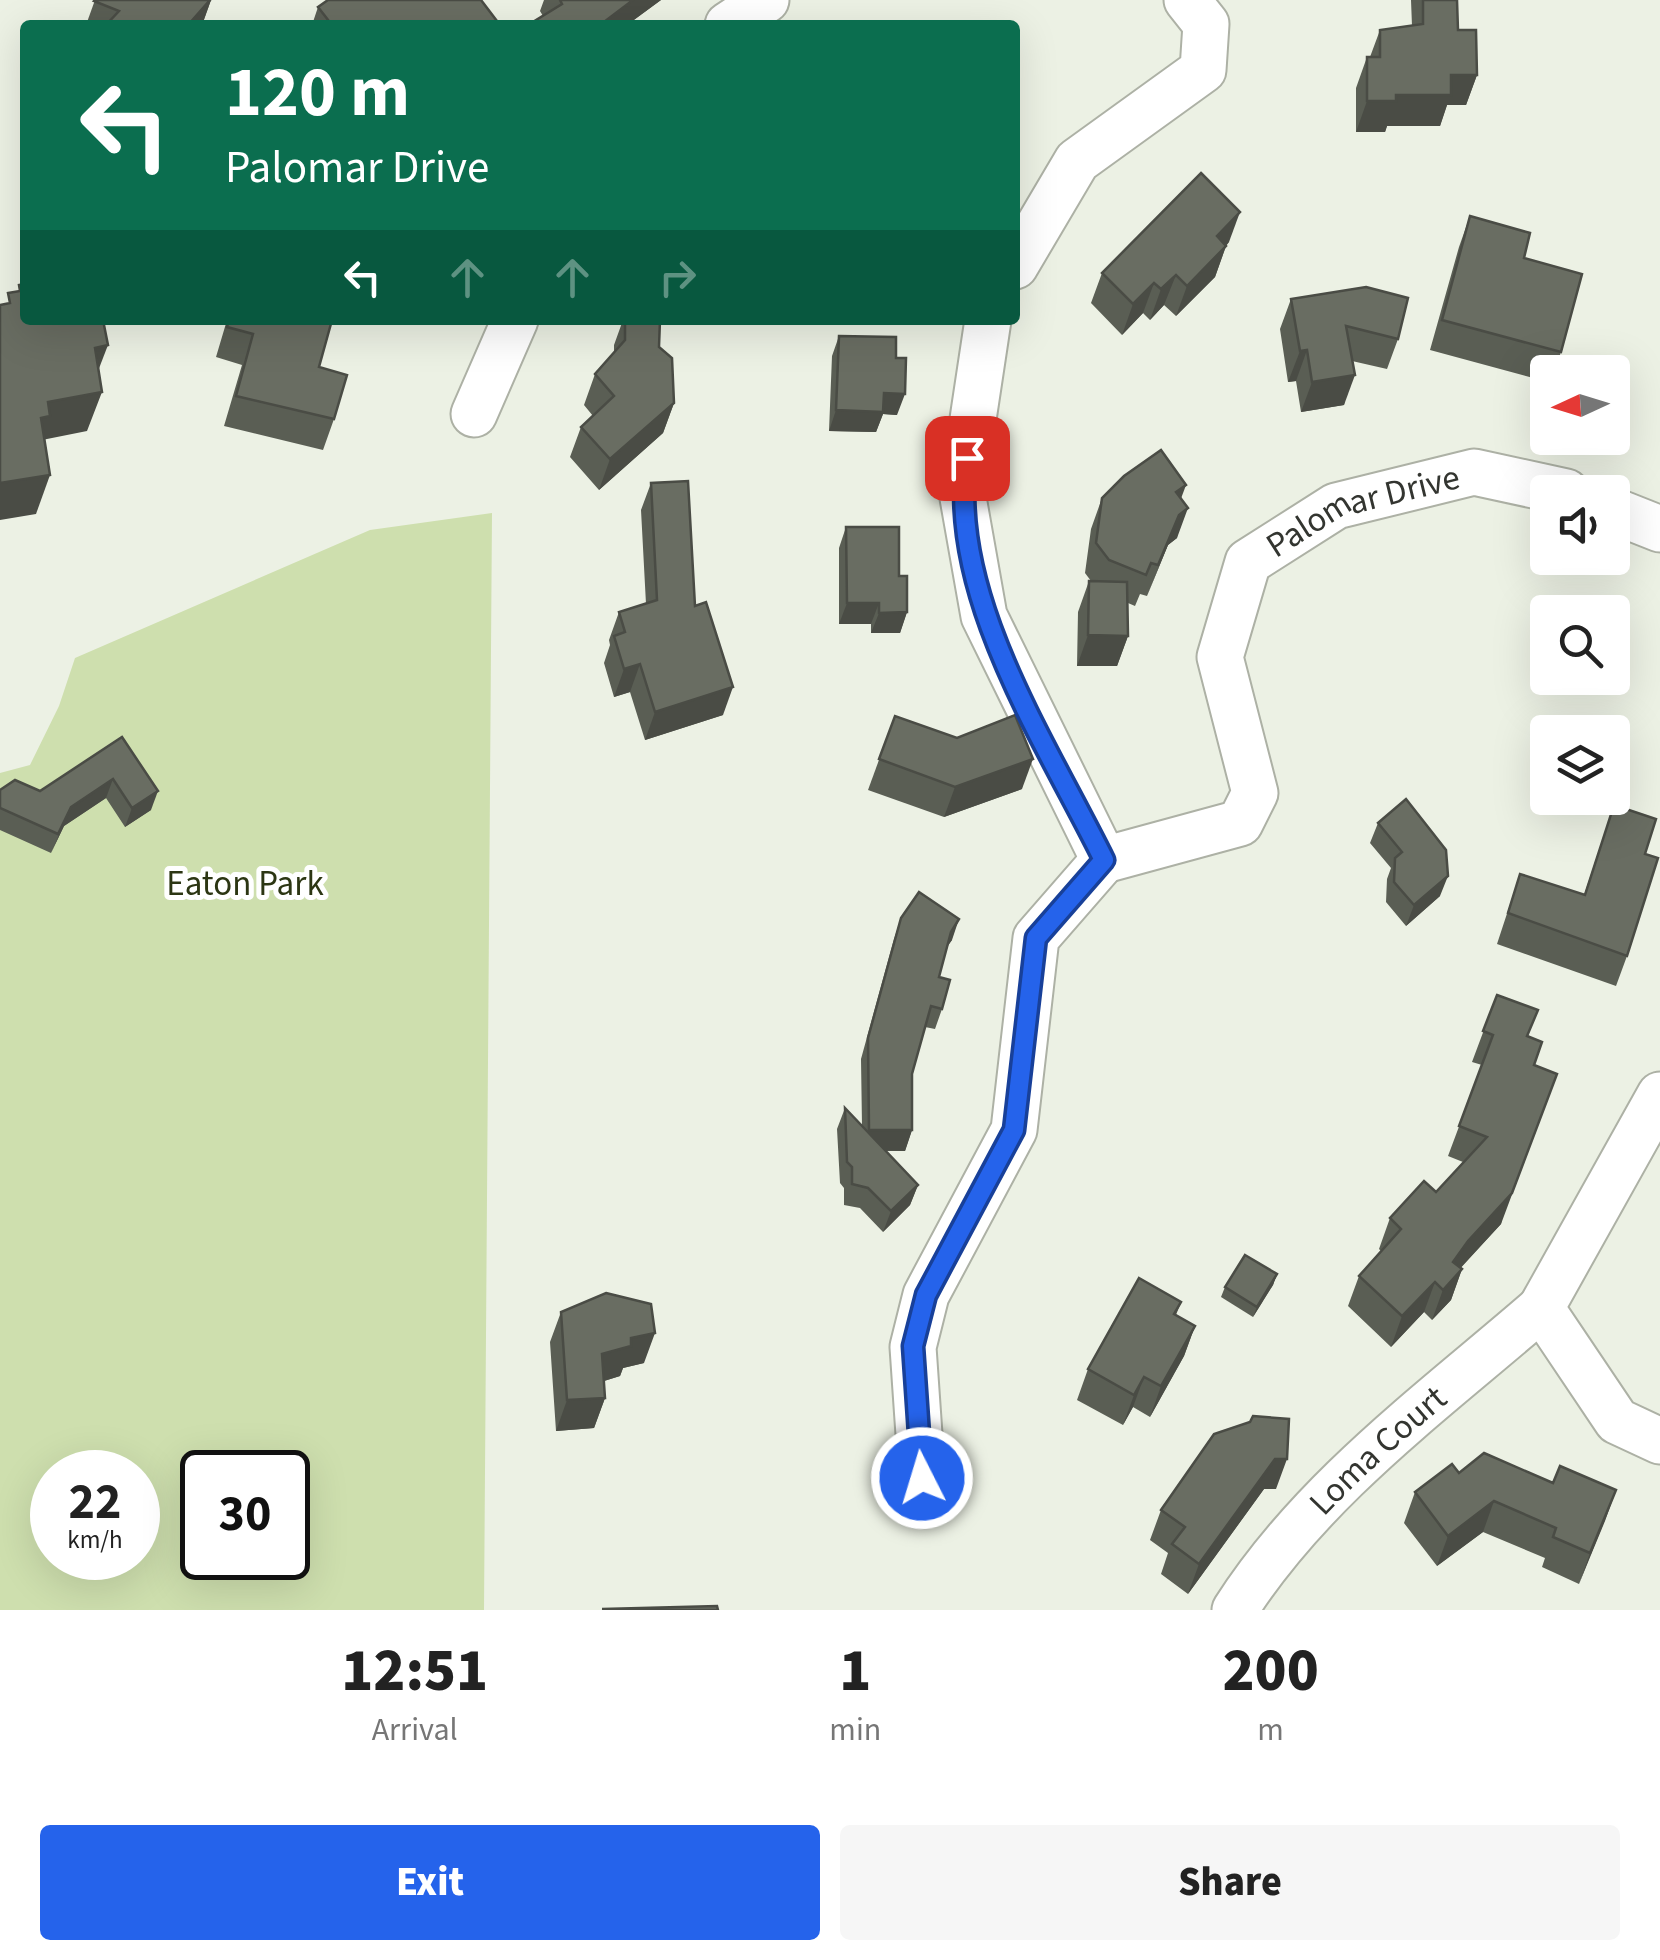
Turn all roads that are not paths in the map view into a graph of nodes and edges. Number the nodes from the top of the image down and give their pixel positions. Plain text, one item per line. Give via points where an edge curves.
1 (766, 0) edge
2 (1187, 0) edge
3 (736, 20) edge
4 (1020, 258) edge
5 (513, 325) edge
6 (987, 325) edge
7 (474, 414) dead end
8 (1530, 484) edge
9 (1630, 517) edge
10 (1660, 529) edge
11 (1104, 860) junction
12 (1660, 1095) edge
13 (1541, 1308) junction
14 (1660, 1441) edge
15 (922, 1478) dead end
16 (1235, 1610) edge

1 - 3 street
2 - 4 street via 1206,24 1203,70 1077,161
5 - 7 street
6 - 11 street via 962,492 984,616
8 - 11 street, Palomar Drive via 1474,472 1336,506 1248,562 1220,656 1254,793 1240,823
9 - 10 street
11 - 15 street via 1036,938 1014,1130 926,1295 913,1346
12 - 13 street
13 - 14 street via 1617,1421
13 - 16 street, Loma Court via 1342,1482 1262,1568

